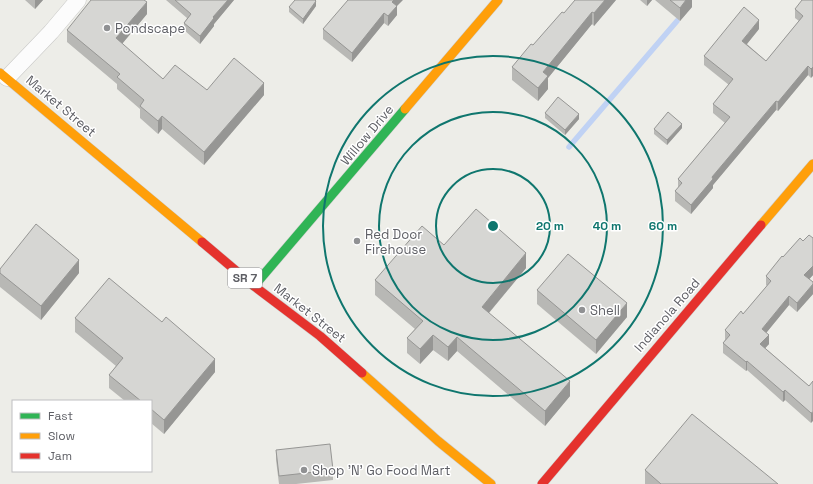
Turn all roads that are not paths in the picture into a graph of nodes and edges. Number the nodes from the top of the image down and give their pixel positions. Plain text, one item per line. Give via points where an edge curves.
1 (78, 0) edge
2 (498, 0) edge
3 (3, 76) edge
4 (813, 164) edge
5 (254, 286) junction
6 (491, 484) edge
7 (542, 484) edge

1 - 3 street via 51,32
2 - 5 street, Willow Drive
3 - 5 street, Market Street / SR 7
4 - 7 street, Indianola Road
5 - 6 street, Market Street / SR 7 via 341,354 438,441

